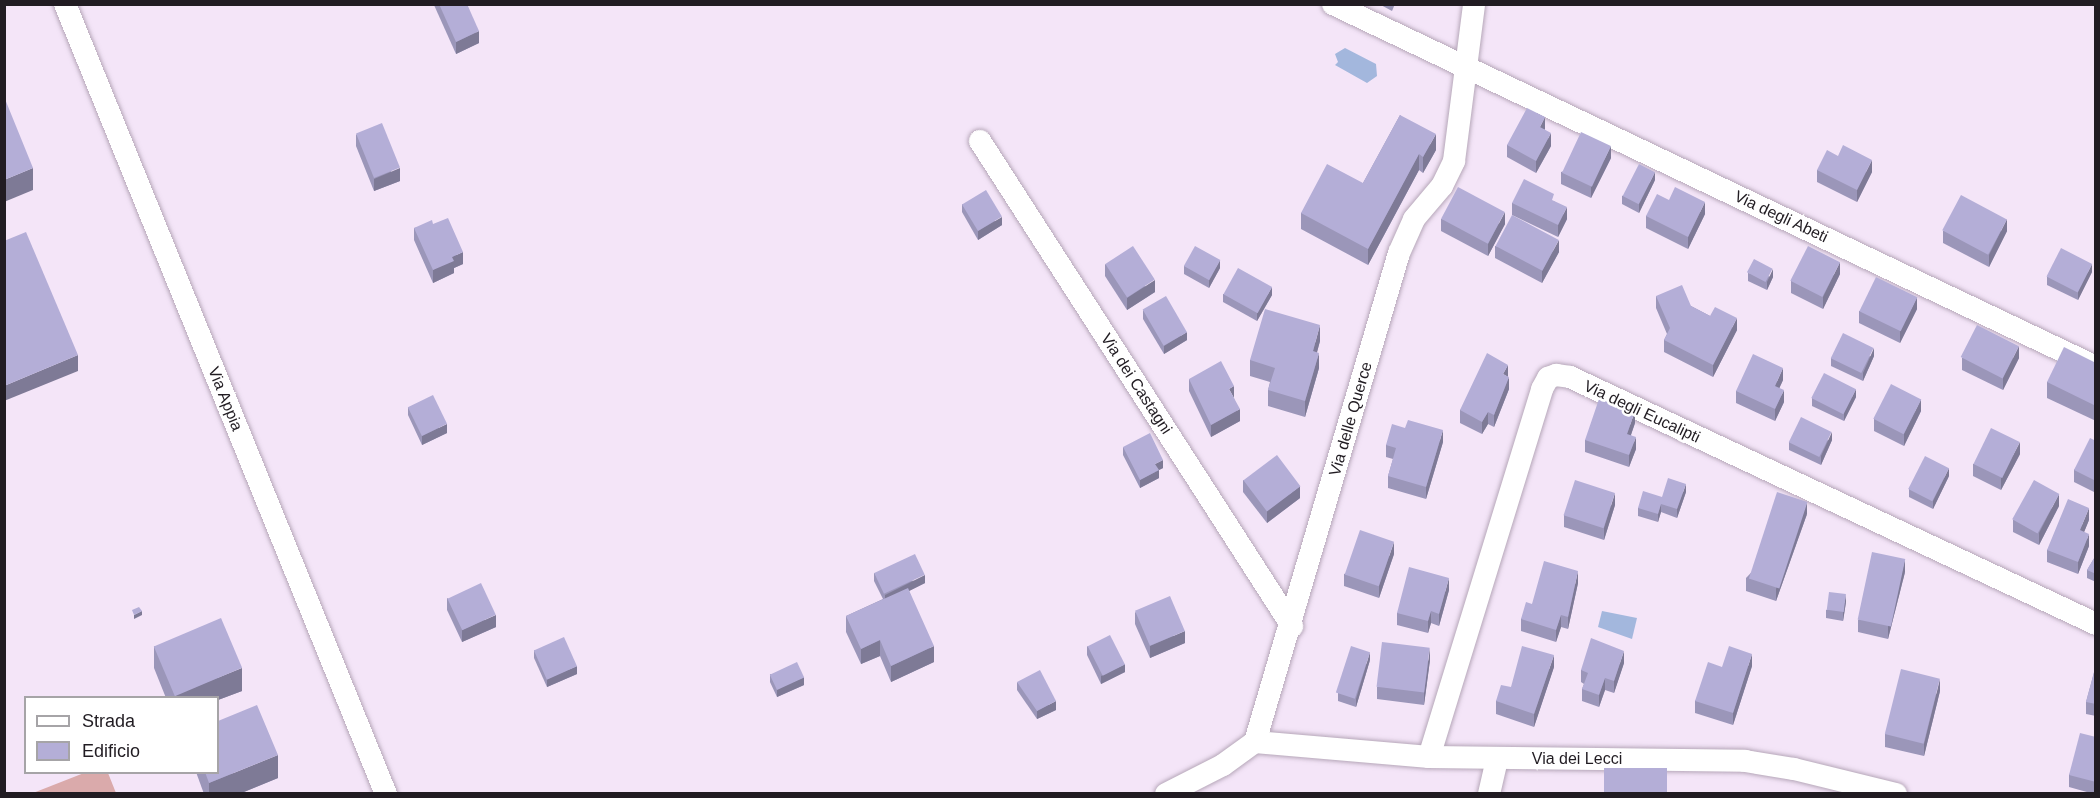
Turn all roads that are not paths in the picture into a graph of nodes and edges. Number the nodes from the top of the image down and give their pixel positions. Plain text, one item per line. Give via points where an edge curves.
1 (65, 4) edge
2 (1333, 4) edge
3 (1474, 4) edge
4 (1467, 68) junction
5 (980, 141) dead end
6 (2096, 367) edge
7 (2096, 624) edge
8 (1292, 626) junction
9 (1255, 742) junction
10 (1429, 757) junction
11 (1497, 758) junction
12 (386, 794) edge
13 (1166, 794) edge
14 (1489, 794) edge
15 (1896, 794) edge

1 - 12 street, Via Appia
2 - 4 street, Via degli Abeti
3 - 4 street, Via delle Querce
4 - 6 street, Via degli Abeti
4 - 8 street, Via delle Querce via 1455,161 1442,186 1414,219 1402,245
5 - 8 street, Via dei Castagni
7 - 10 street, Via degli Eucalipti via 1570,377 1556,375 1542,389
8 - 9 street, Via delle Querce
9 - 10 street, Via dei Lecci
9 - 13 street via 1223,765
10 - 11 street, Via dei Lecci
11 - 14 street
11 - 15 street, Via dei Lecci via 1745,761

